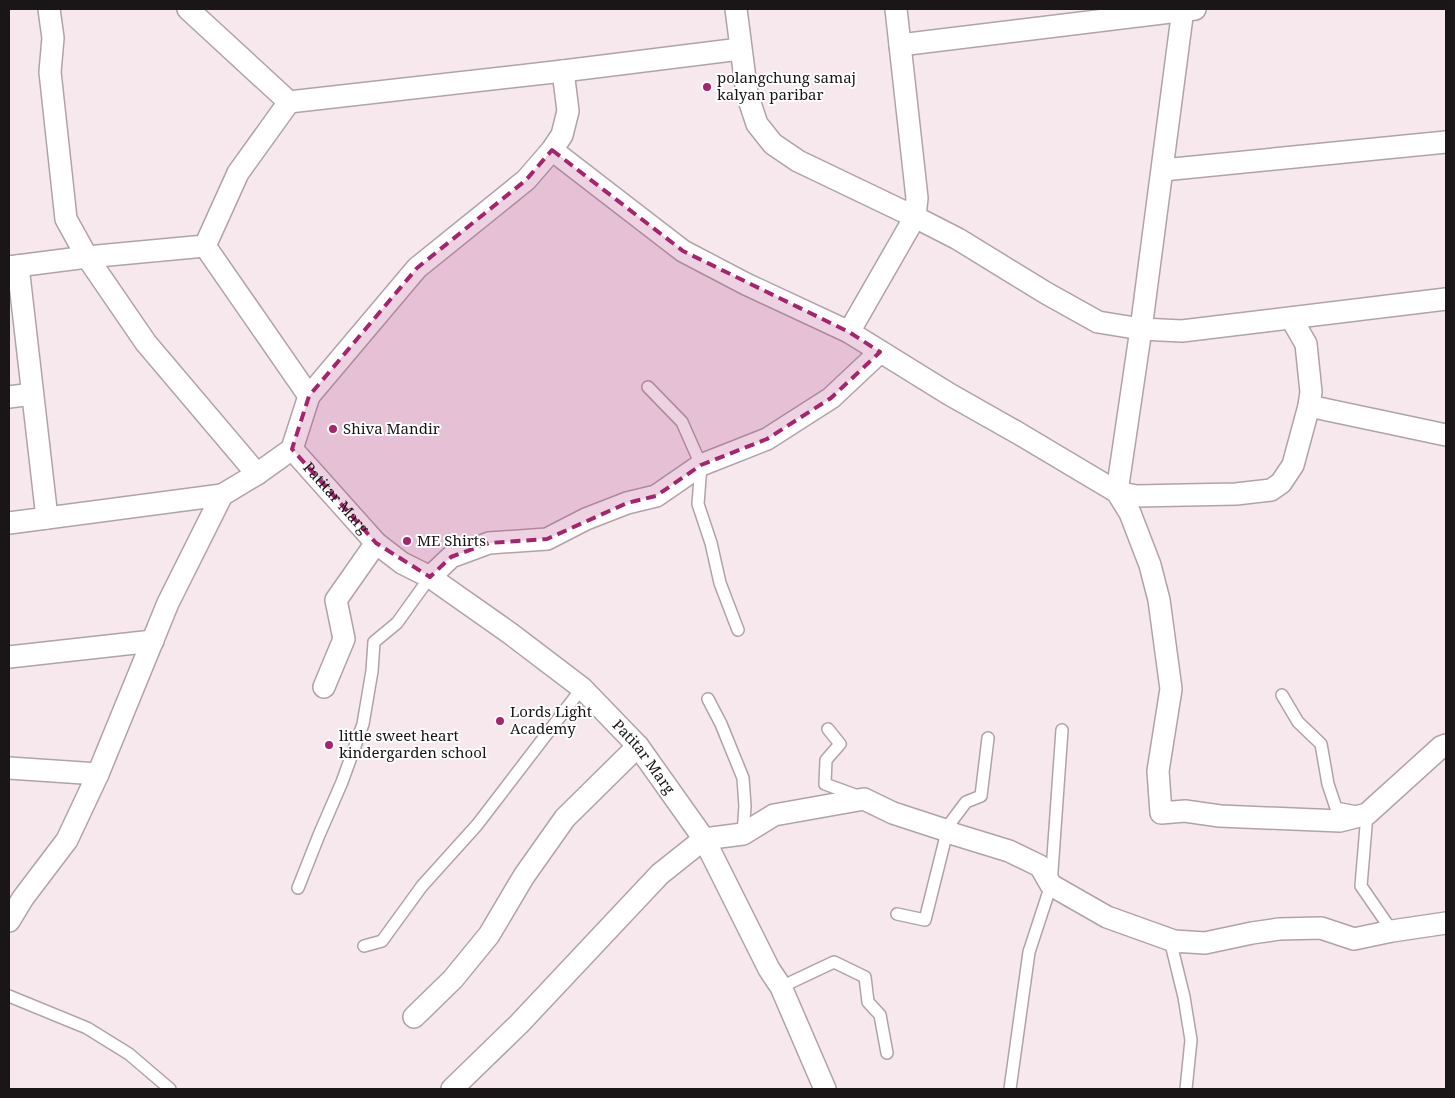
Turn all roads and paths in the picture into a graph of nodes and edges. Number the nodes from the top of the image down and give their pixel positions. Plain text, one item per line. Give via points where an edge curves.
1 (49, 9) edge
2 (188, 9) edge
3 (736, 9) edge
4 (896, 9) edge
5 (1187, 9) edge
6 (900, 45) junction
7 (740, 49) junction
8 (563, 71) junction
9 (289, 102) junction
10 (1446, 142) edge
11 (552, 150) junction
12 (1163, 170) junction
13 (915, 217) junction
14 (205, 246) junction
15 (86, 257) junction
16 (13, 266) edge
17 (1446, 299) edge
18 (1291, 318) junction
19 (1141, 329) junction
20 (849, 332) junction
21 (880, 352) junction
22 (648, 387) dead end
23 (32, 394) junction
24 (309, 396) junction
25 (9, 397) edge
26 (1309, 406) junction
27 (1446, 435) edge
28 (292, 449) junction
29 (701, 464) junction
30 (257, 474) junction
31 (1117, 492) junction
32 (222, 495) junction
33 (47, 518) junction
34 (9, 523) edge
35 (376, 543) junction
36 (430, 577) junction
37 (738, 630) dead end
38 (154, 641) junction
39 (9, 657) edge
40 (324, 686) dead end
41 (582, 688) junction
42 (1282, 695) dead end
43 (708, 699) dead end
44 (828, 729) dead end
45 (1062, 730) dead end
46 (988, 738) dead end
47 (1446, 745) edge
48 (638, 746) junction
49 (9, 768) edge
50 (98, 774) junction
51 (864, 799) junction
52 (1367, 814) junction
53 (946, 831) junction
54 (743, 834) junction
55 (704, 838) junction
56 (1051, 885) junction
57 (298, 888) dead end
58 (16, 899) edge
59 (897, 914) dead end
60 (9, 920) edge
61 (1446, 923) edge
62 (1392, 931) junction
63 (1205, 943) junction
64 (364, 946) dead end
65 (781, 987) junction
66 (9, 996) edge
67 (414, 1017) dead end
68 (887, 1053) dead end
69 (170, 1089) edge
70 (452, 1089) edge
71 (825, 1089) edge
72 (1010, 1089) edge
73 (1186, 1089) edge

1 - 15 street via 53,38 50,72 66,219
2 - 9 street
3 - 7 street
4 - 6 street
5 - 6 street
5 - 12 street
6 - 13 street via 917,198
7 - 8 street
7 - 13 street via 747,94 757,124 773,144 798,162
8 - 9 street
8 - 11 street via 568,111 562,135
9 - 14 street via 238,173
10 - 12 street
11 - 20 street via 683,251
11 - 24 street via 526,180 417,268
12 - 19 street
13 - 19 street via 1098,322
13 - 20 street
14 - 15 street
14 - 24 street
15 - 16 street
15 - 30 street via 146,343
16 - 23 street
17 - 18 street
18 - 19 street via 1182,331
18 - 26 street via 1306,344 1311,392
19 - 31 street
20 - 21 street
21 - 29 street via 831,398 767,439
21 - 31 street
22 - 29 lane via 682,422
23 - 25 street
23 - 33 street
24 - 28 street
26 - 27 street
26 - 31 street via 1292,465 1281,483 1271,490 1136,496
28 - 30 street
28 - 35 street, Patitar Marg
29 - 36 street via 656,496 627,503 548,539 489,544 470,550 451,557
29 - 37 lane via 698,504 720,583
30 - 32 street
31 - 52 street via 1130,513 1150,565 1159,600 1171,689 1158,771 1161,812 1340,820
32 - 33 street
32 - 38 street via 168,603
33 - 34 street
35 - 36 street, Patitar Marg via 402,563
35 - 40 street via 336,600 344,639
36 - 41 street, Patitar Marg
36 - 57 lane via 396,623 374,642 362,724
38 - 39 street
38 - 50 street
41 - 48 street, Patitar Marg
41 - 64 lane via 477,825 422,886 382,941
42 - 52 lane via 1298,722 1320,744 1336,808
43 - 54 lane via 743,778
44 - 51 lane via 840,744 826,760 825,784
45 - 56 lane
46 - 53 lane via 981,796 966,802
47 - 52 street
48 - 55 street, Patitar Marg
48 - 67 street via 565,818 524,876 489,935 453,979
49 - 50 street
50 - 58 street via 66,840
51 - 53 street
51 - 54 street via 774,815
52 - 62 lane via 1361,886
53 - 56 street via 1010,851 1040,866
53 - 59 lane via 925,920
54 - 55 street
55 - 65 street, Patitar Marg
55 - 70 street via 660,874 519,1024
56 - 63 street via 1108,917 1174,941
56 - 72 lane via 1029,952
58 - 60 street
61 - 62 street
62 - 63 street via 1354,939 1321,928 1280,929
63 - 73 lane via 1172,948 1191,1040
65 - 68 lane via 834,962 865,977 868,1002 880,1015
65 - 71 street, Patitar Marg
66 - 69 lane via 88,1028 129,1054

